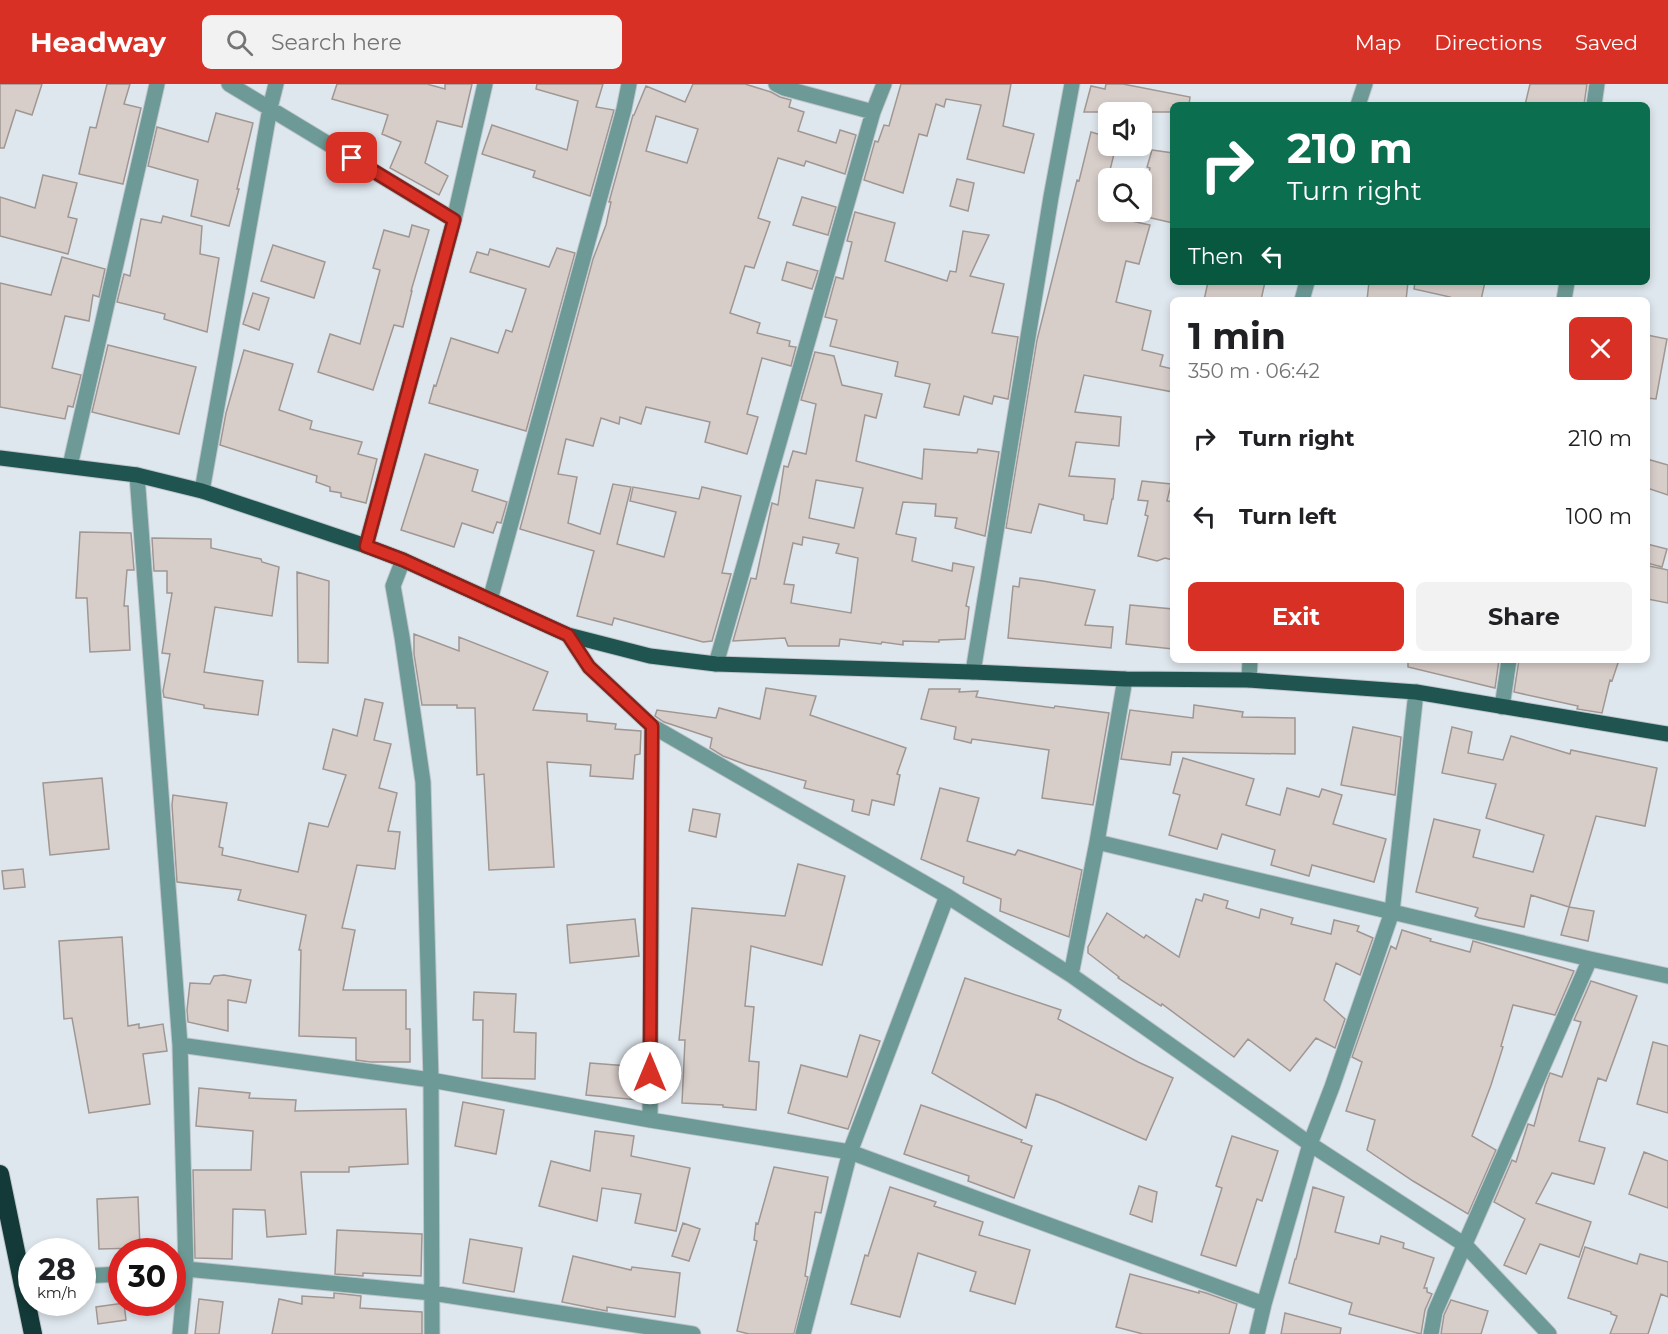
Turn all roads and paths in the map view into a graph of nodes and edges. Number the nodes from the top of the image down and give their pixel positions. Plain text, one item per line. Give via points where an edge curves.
1 (157, 84) edge
2 (229, 84) edge
3 (276, 84) edge
4 (485, 84) edge
5 (629, 84) edge
6 (776, 84) edge
7 (884, 84) edge
8 (1072, 84) edge
9 (1365, 84) edge
10 (1598, 84) edge
11 (1359, 102) edge
12 (1595, 102) edge
13 (270, 108) junction
14 (873, 112) junction
15 (454, 220) junction
16 (0, 458) edge
17 (70, 465) junction
18 (136, 475) junction
19 (202, 491) junction
20 (366, 546) junction
21 (403, 560) junction
22 (490, 600) junction
23 (568, 635) junction
24 (1251, 663) edge
25 (1509, 663) edge
26 (716, 664) junction
27 (973, 672) junction
28 (1125, 679) junction
29 (1249, 680) junction
30 (1416, 692) junction
31 (1502, 707) junction
32 (652, 726) junction
33 (1668, 734) edge
34 (1097, 842) junction
35 (947, 896) junction
36 (1392, 912) junction
37 (1590, 959) junction
38 (1071, 975) junction
39 (1668, 976) edge
40 (180, 1045) junction
41 (431, 1080) junction
42 (650, 1120) junction
43 (1310, 1144) junction
44 (850, 1152) junction
45 (0, 1174) edge
46 (179, 1238) edge
47 (18, 1245) edge
48 (1465, 1245) junction
49 (186, 1271) edge
50 (432, 1293) junction
51 (1264, 1304) junction
52 (31, 1316) edge
53 (180, 1316) edge
54 (33, 1334) edge
55 (180, 1334) edge
56 (432, 1334) edge
57 (693, 1334) edge
58 (803, 1334) edge
59 (1257, 1334) edge
60 (1431, 1334) edge
61 (1549, 1334) edge

1 - 17 street
2 - 13 street
3 - 13 street
4 - 15 street
5 - 22 street
6 - 14 street
7 - 14 street
8 - 27 street
9 - 11 street
10 - 12 street
13 - 15 street
13 - 19 street
14 - 26 street
15 - 20 street
16 - 17 main road
17 - 18 main road
18 - 19 main road
18 - 40 street
19 - 20 main road
20 - 21 main road
21 - 22 main road
21 - 41 street via 393,586 423,782
22 - 23 main road
23 - 26 main road via 650,656
23 - 32 street via 589,667
24 - 29 street
25 - 31 street
26 - 27 main road
27 - 28 main road
28 - 29 main road
28 - 34 street
29 - 30 main road
30 - 31 main road
30 - 36 street
31 - 33 main road
32 - 35 street
32 - 42 street
34 - 36 street
34 - 38 street
35 - 38 street
35 - 44 street
36 - 37 street
36 - 43 street
37 - 39 street
37 - 48 street
38 - 43 street
40 - 41 street
40 - 46 street
41 - 42 street
41 - 50 street
42 - 44 street
43 - 48 street
43 - 51 street
44 - 51 street
44 - 58 street
45 - 47 highway
48 - 60 street via 1435,1312
48 - 61 street
49 - 50 street
50 - 56 street
50 - 57 street
51 - 59 street
52 - 54 highway
53 - 55 street

